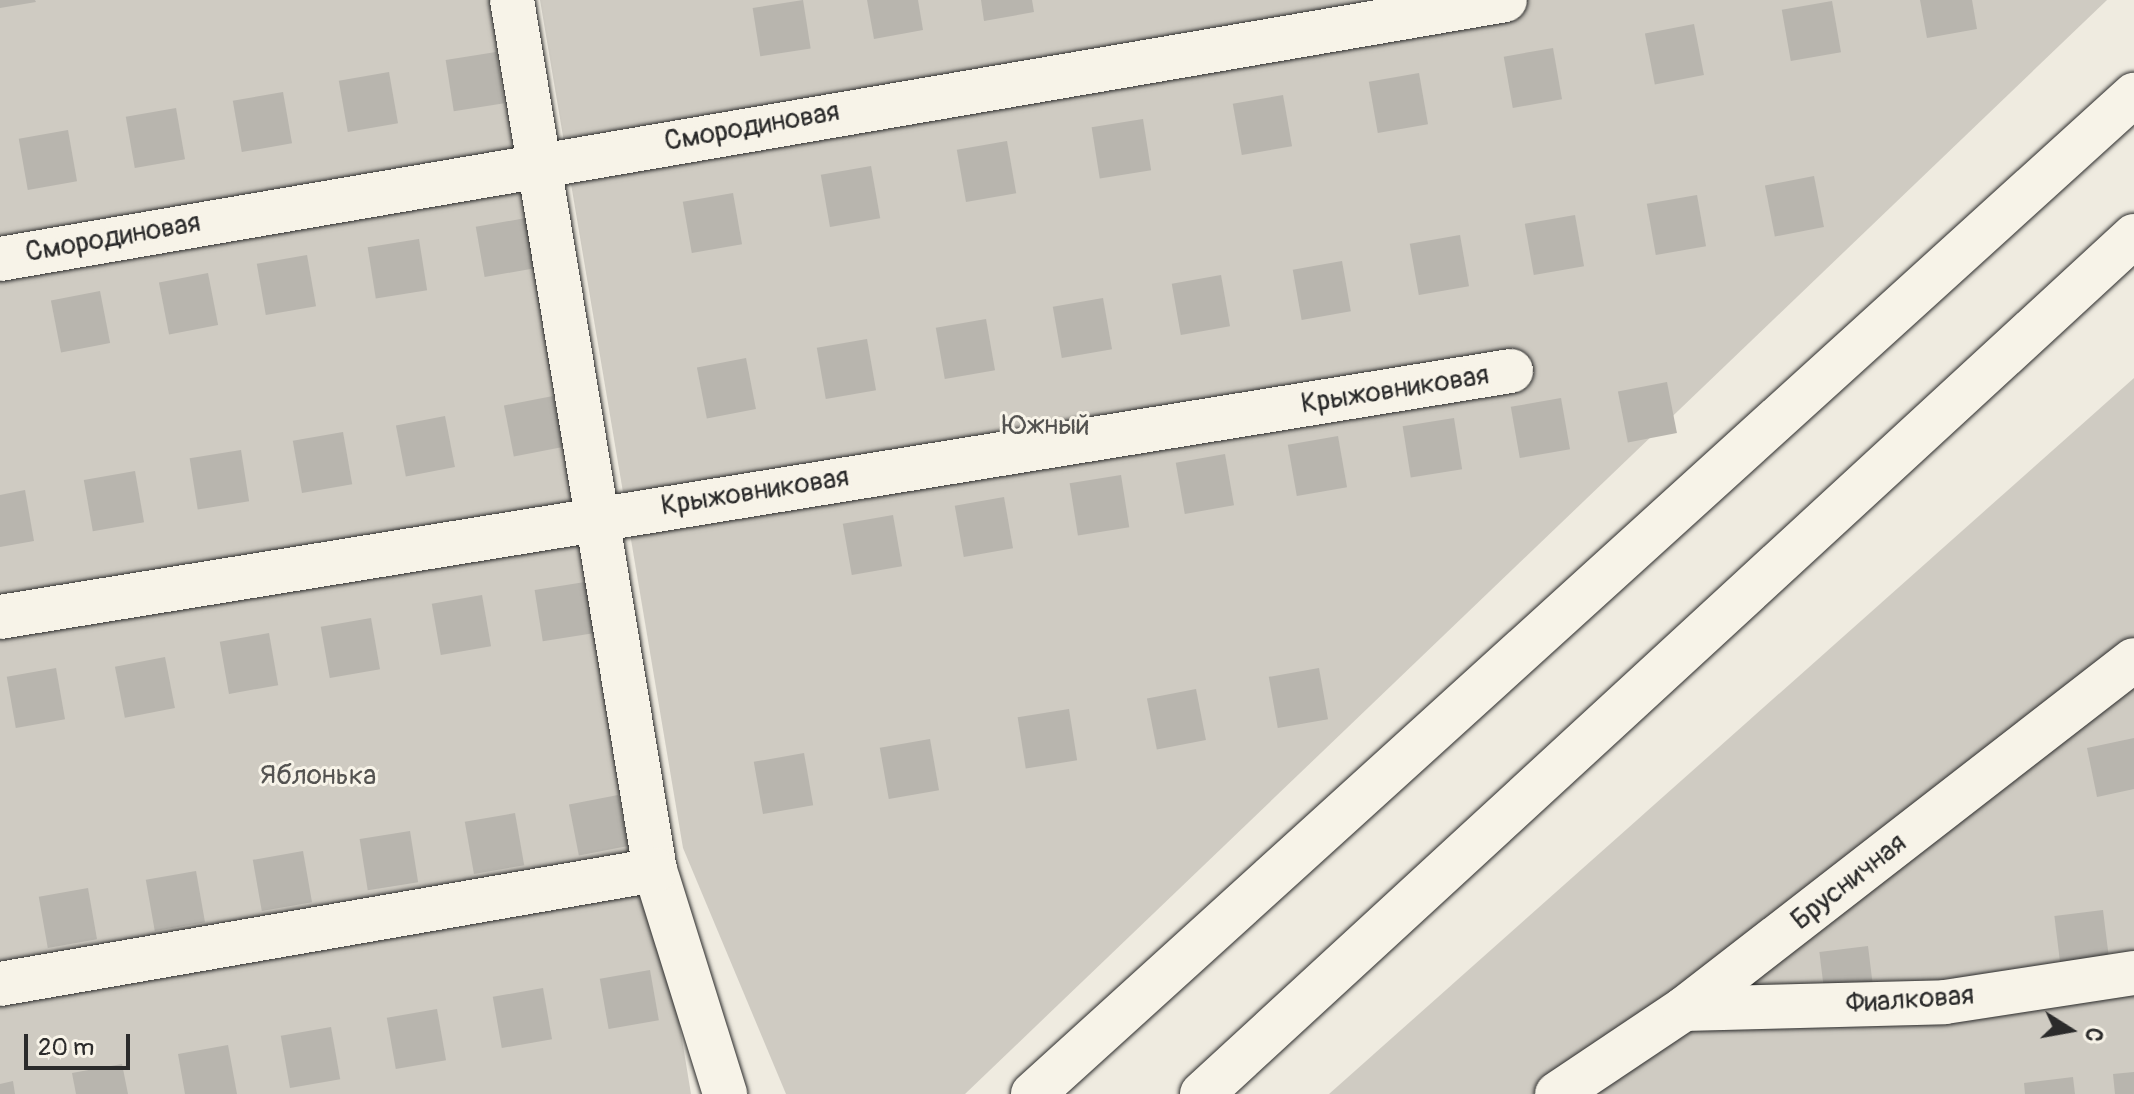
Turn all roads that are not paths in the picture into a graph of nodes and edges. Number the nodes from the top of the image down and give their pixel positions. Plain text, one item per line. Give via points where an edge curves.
1 (512, 0) edge
2 (1505, 0) edge
3 (2134, 95) edge
4 (539, 162) junction
5 (2134, 236) edge
6 (0, 259) edge
7 (1511, 371) dead end
8 (597, 517) junction
9 (0, 617) edge
10 (2134, 660) edge
11 (655, 870) junction
12 (2134, 973) edge
13 (0, 984) edge
14 (1684, 1009) junction
15 (725, 1094) edge
16 (1033, 1094) edge
17 (1202, 1094) edge
18 (1557, 1094) edge

1 - 4 street
2 - 4 street, Смородиновая
3 - 16 street
4 - 6 street, Смородиновая
4 - 8 street
5 - 17 street
7 - 8 street, Крыжовниковая
8 - 9 street, Крыжовниковая
8 - 11 street
10 - 14 street, Брусничная
11 - 13 street
11 - 15 street
12 - 14 street, Фиалковая via 1945,1002
14 - 18 street, Брусничная

